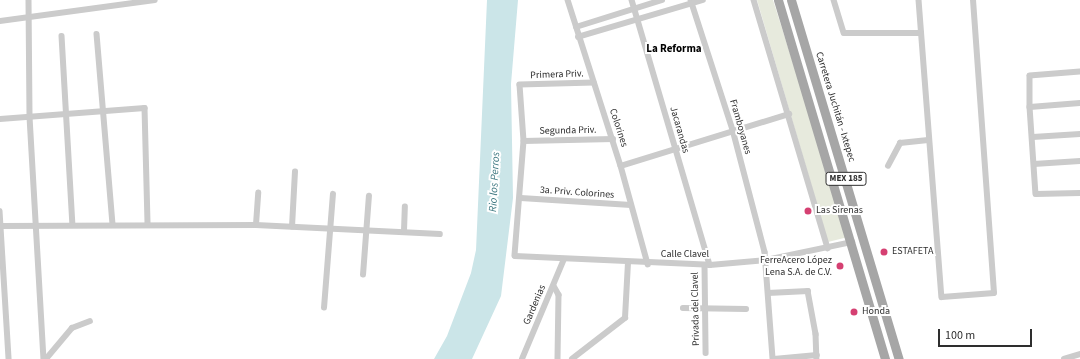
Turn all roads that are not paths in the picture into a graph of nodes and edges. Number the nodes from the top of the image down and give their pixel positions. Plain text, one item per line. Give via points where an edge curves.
1 (29, 0) edge
2 (155, 0) edge
3 (568, 0) edge
4 (632, 0) edge
5 (662, 0) edge
6 (703, 0) edge
7 (754, 0) edge
8 (778, 0) edge
9 (791, 0) edge
10 (834, 0) edge
11 (919, 0) edge
12 (973, 0) edge
13 (692, 2) edge
14 (634, 8) junction
15 (27, 16) junction
16 (638, 19) junction
17 (0, 21) edge
18 (576, 27) junction
19 (921, 33) junction
20 (97, 34) dead end
21 (62, 36) dead end
22 (578, 37) junction
23 (1080, 72) edge
24 (594, 83) junction
25 (1080, 103) edge
26 (1030, 107) junction
27 (102, 113) junction
28 (789, 114) junction
29 (67, 115) junction
30 (30, 117) junction
31 (0, 119) edge
32 (733, 130) junction
33 (1080, 134) edge
34 (1033, 137) junction
35 (613, 139) junction
36 (928, 140) junction
37 (524, 141) junction
38 (675, 149) junction
39 (1080, 161) edge
40 (1034, 164) junction
41 (621, 166) junction
42 (888, 166) dead end
43 (295, 172) dead end
44 (258, 193) dead end
45 (1080, 193) edge
46 (334, 194) dead end
47 (369, 196) dead end
48 (522, 198) junction
49 (631, 205) junction
50 (406, 207) dead end
51 (0, 212) edge
52 (73, 224) junction
53 (113, 224) junction
54 (148, 225) junction
55 (256, 225) junction
56 (1, 226) edge
57 (37, 226) junction
58 (292, 227) junction
59 (330, 227) junction
60 (366, 229) junction
61 (404, 231) junction
62 (440, 234) dead end
63 (852, 242) junction
64 (828, 248) junction
65 (564, 259) junction
66 (766, 260) junction
67 (628, 263) junction
68 (648, 264) junction
69 (707, 265) junction
70 (363, 275) dead end
71 (554, 286) junction
72 (768, 293) junction
73 (324, 308) dead end
74 (683, 308) dead end
75 (705, 308) junction
76 (746, 309) dead end
77 (90, 321) dead end
78 (706, 353) dead end
79 (1080, 354) edge
80 (817, 357) edge
81 (10, 359) edge
82 (45, 359) edge
83 (522, 359) edge
84 (558, 359) edge
85 (572, 359) edge
86 (774, 359) edge
87 (885, 359) edge
88 (899, 359) edge
89 (1064, 359) edge

1 - 15 street
2 - 15 street
3 - 18 street, Colorines
4 - 14 street, Jacarandas
5 - 14 street
6 - 13 street
7 - 28 street
8 - 63 main road, MEX 185
9 - 88 main road, Carretera Juchitán - Ixtepec / MEX 185
10 - 19 street via 844,33
11 - 19 street
12 - 36 street via 994,293 942,296
13 - 16 street
13 - 32 street, Framboyanes
14 - 16 street, Jacarandas
14 - 18 street
15 - 17 street
15 - 30 street
16 - 22 street
16 - 38 street, Jacarandas
18 - 22 street, Colorines
19 - 36 street
20 - 27 street
21 - 29 street
22 - 24 street, Colorines
23 - 26 street via 1030,76
24 - 35 street, Colorines
24 - 37 street, Primera Priv. via 520,85
25 - 26 street
26 - 34 street
27 - 29 street
27 - 53 street
27 - 54 street via 145,108
28 - 32 street
28 - 64 street
29 - 30 street
29 - 52 street
30 - 31 street
30 - 57 street
32 - 38 street
32 - 66 street, Framboyanes
33 - 34 street
34 - 40 street
35 - 37 street, Segunda Priv.
35 - 41 street, Colorines
36 - 42 street via 900,143
37 - 48 street
38 - 41 street
38 - 69 street, Jacarandas
39 - 40 street
40 - 45 street via 1036,194
41 - 49 street, Colorines
43 - 58 street
44 - 55 street
46 - 59 street
47 - 60 street
48 - 49 street, 3a. Priv. Colorines
48 - 65 street, Calle Clavel via 515,256
49 - 68 street, Colorines
50 - 61 street
51 - 56 street
52 - 53 street
52 - 57 street
53 - 54 street
54 - 55 street
55 - 58 street
56 - 57 street
56 - 81 street
57 - 82 street
58 - 59 street
59 - 60 street
59 - 73 street
60 - 61 street
60 - 70 street
61 - 62 street
63 - 64 street, Calle Clavel
63 - 87 main road, MEX 185
64 - 66 street, Calle Clavel
65 - 67 street, Calle Clavel
65 - 71 street, Gardenias
66 - 69 street, Calle Clavel
66 - 72 street, Framboyanes
67 - 68 street, Calle Clavel
67 - 85 street via 625,318
68 - 69 street, Calle Clavel
69 - 75 street, Privada del Clavel
71 - 83 street, Gardenias
71 - 84 street via 559,295
72 - 80 street via 808,291
72 - 86 street, Framboyanes
74 - 75 street
75 - 76 street
75 - 78 street, Privada del Clavel
77 - 82 street via 72,328
79 - 89 street
80 - 86 street

